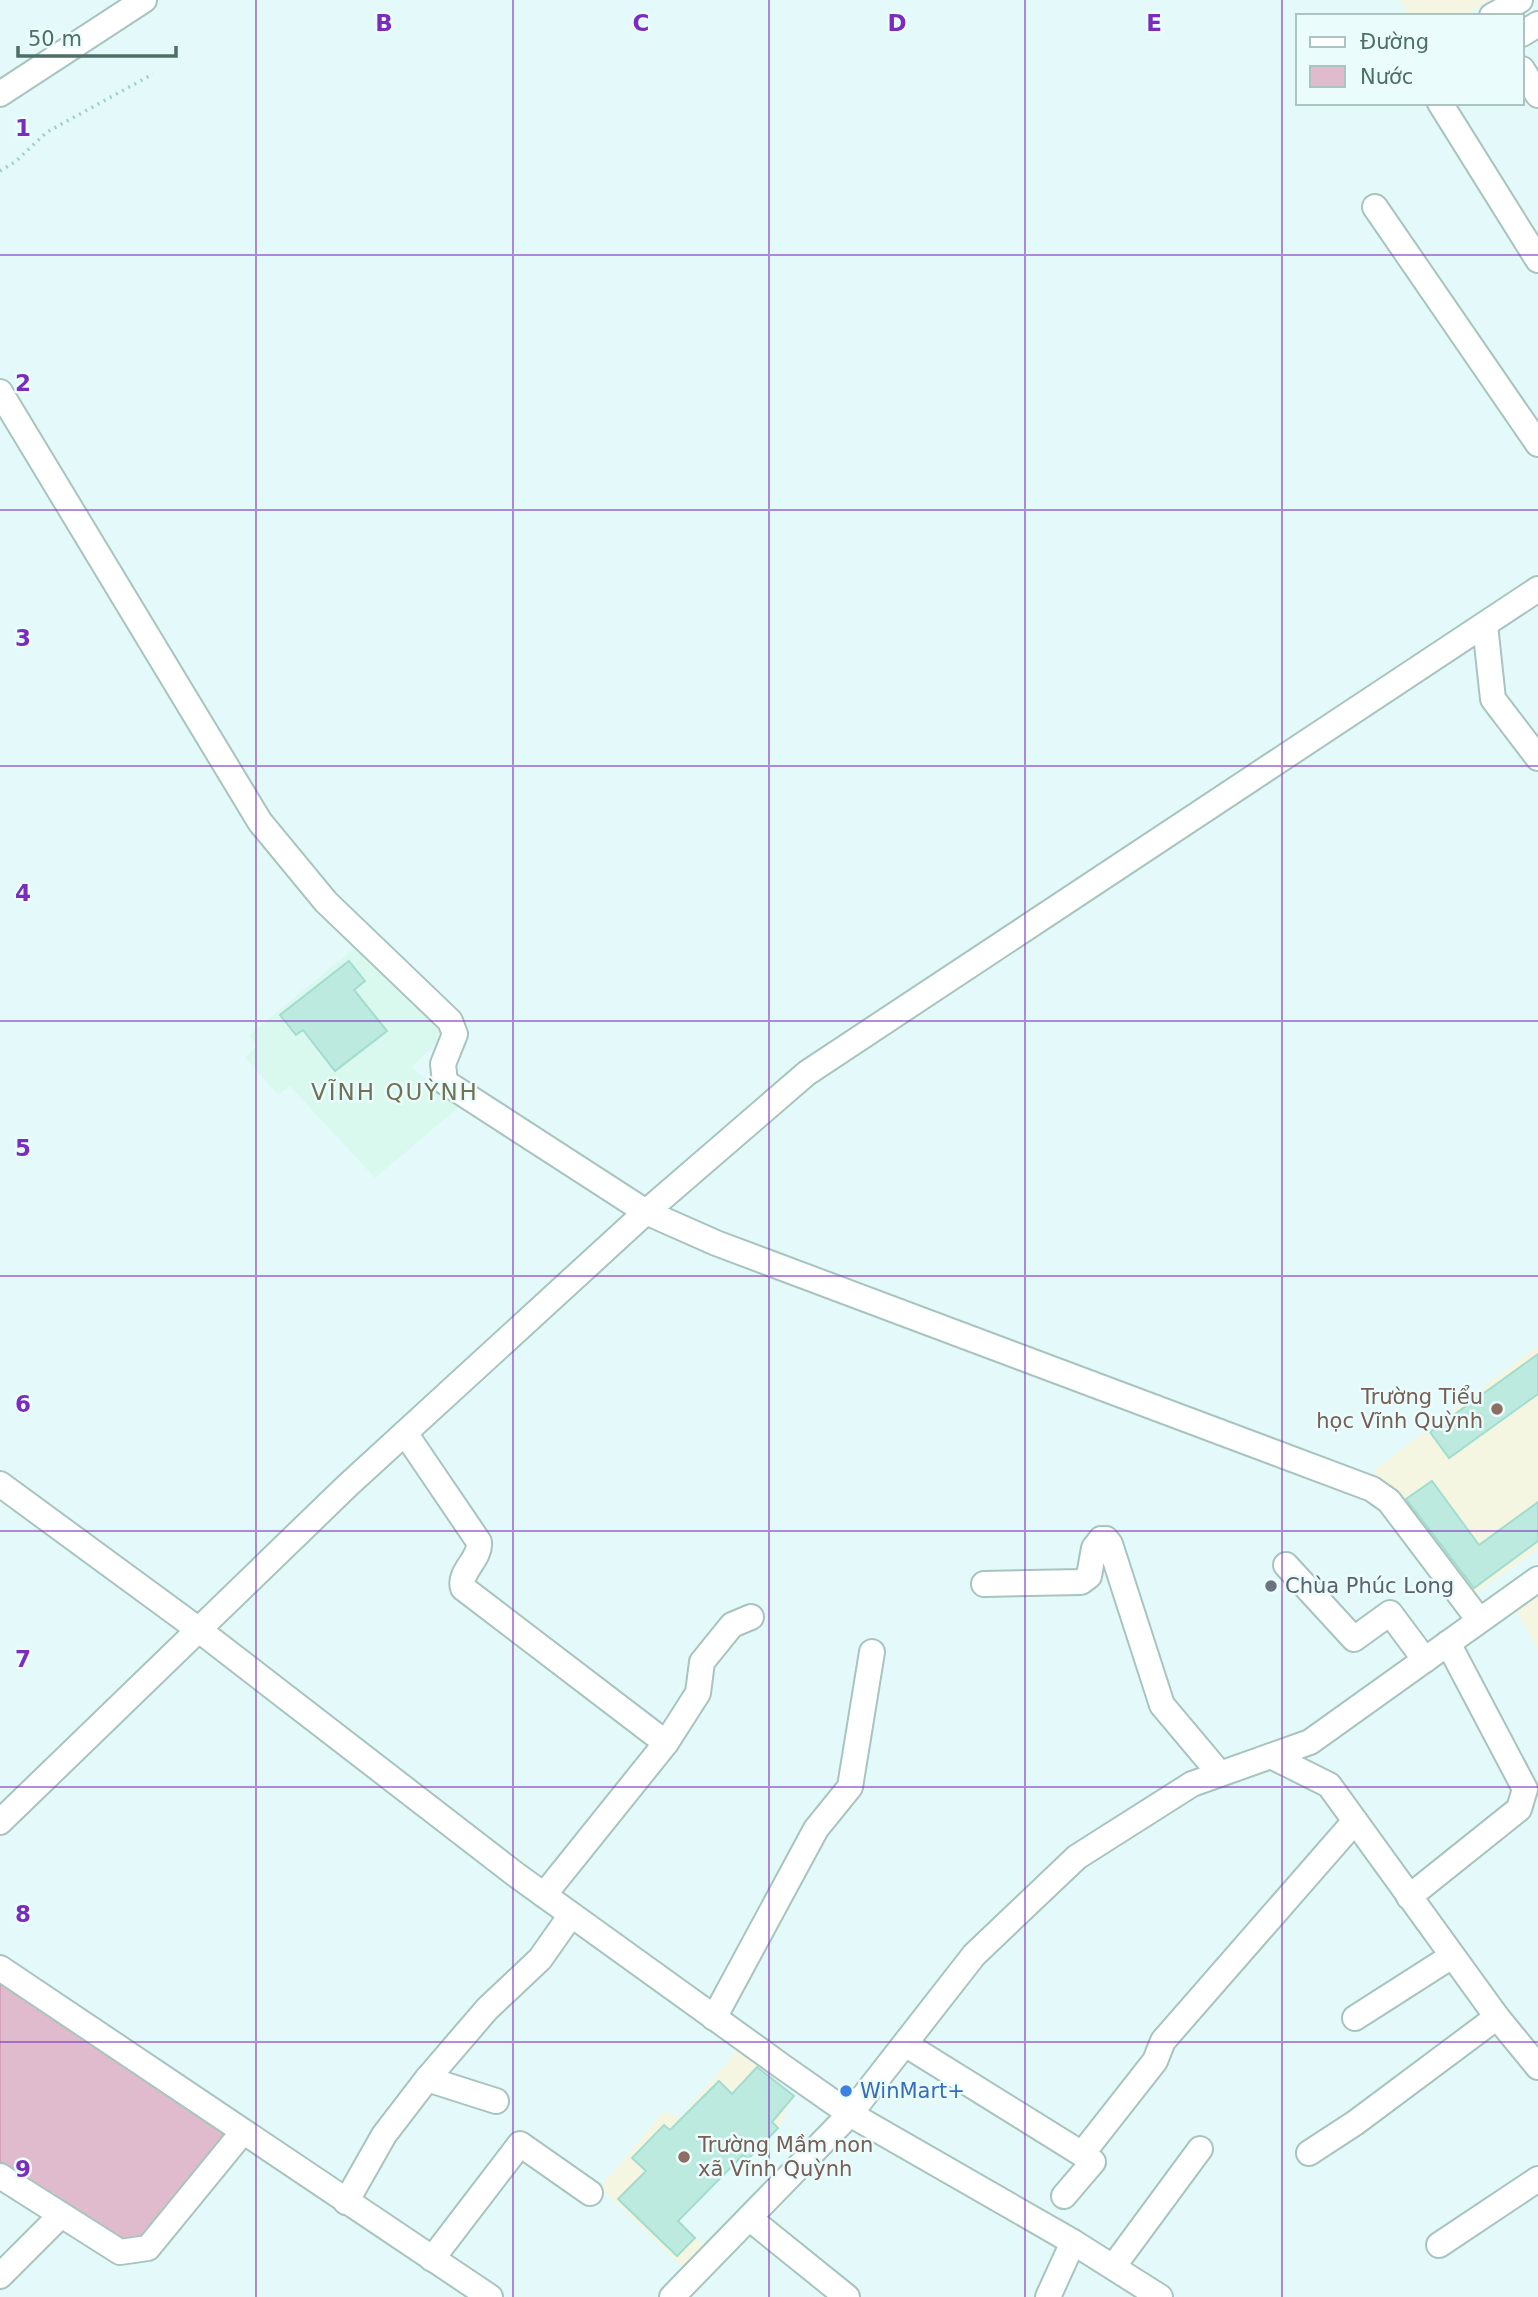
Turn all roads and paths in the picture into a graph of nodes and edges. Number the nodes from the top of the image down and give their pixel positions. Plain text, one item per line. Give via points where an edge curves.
1 (144, 0) edge
2 (1520, 0) edge
3 (1496, 14) edge
4 (1524, 72) edge
5 (153, 74) dead end
6 (0, 94) edge
7 (1538, 95) edge
8 (1441, 105) edge
9 (0, 171) edge
10 (1375, 207) dead end
11 (1538, 260) edge
12 (0, 392) edge
13 (1538, 444) edge
14 (1538, 589) edge
15 (1485, 625) junction
16 (1538, 758) edge
17 (646, 1212) junction
18 (405, 1433) junction
19 (0, 1484) edge
20 (1286, 1565) dead end
21 (1538, 1579) edge
22 (984, 1584) dead end
23 (751, 1617) dead end
24 (1479, 1620) junction
25 (199, 1630) junction
26 (1448, 1643) junction
27 (872, 1652) dead end
28 (1426, 1660) junction
29 (666, 1743) junction
30 (1271, 1756) junction
31 (1220, 1774) junction
32 (1355, 1821) junction
33 (0, 1822) edge
34 (544, 1895) junction
35 (1409, 1897) junction
36 (571, 1914) junction
37 (1452, 1956) junction
38 (0, 1968) edge
39 (1497, 2017) junction
40 (714, 2018) junction
41 (1354, 2018) dead end
42 (905, 2044) junction
43 (1538, 2067) edge
44 (427, 2079) junction
45 (496, 2101) dead end
46 (850, 2114) junction
47 (242, 2133) junction
48 (1200, 2149) dead end
49 (1309, 2153) dead end
50 (1082, 2154) junction
51 (0, 2176) edge
52 (1538, 2179) edge
53 (590, 2193) dead end
54 (1064, 2196) dead end
55 (346, 2202) junction
56 (61, 2215) junction
57 (749, 2218) junction
58 (1073, 2242) junction
59 (1439, 2245) dead end
60 (432, 2259) junction
61 (1113, 2267) junction
62 (0, 2276) edge
63 (490, 2297) edge
64 (672, 2297) edge
65 (847, 2297) edge
66 (1048, 2297) edge
67 (1160, 2297) edge

1 - 6 street
2 - 3 street
4 - 7 street
5 - 9 path via 47,132
8 - 11 street
10 - 13 street
12 - 17 street via 260,822 326,902 450,1021 455,1034 443,1064 445,1082
14 - 15 street
15 - 16 street via 1493,699
15 - 17 street via 807,1073
17 - 18 street
17 - 24 street via 899,1314 1372,1489 1389,1501
18 - 25 street
18 - 29 street via 479,1542 479,1551 462,1580 463,1588
19 - 25 street
20 - 28 street via 1354,1639 1390,1613
21 - 24 street
22 - 31 street via 1081,1582 1089,1576 1094,1548 1106,1539 1162,1705
23 - 29 street via 732,1625 702,1662 698,1693
24 - 26 street
25 - 33 street
25 - 34 street
26 - 28 street
26 - 35 street via 1525,1789 1524,1800
27 - 40 street via 850,1787 816,1829
28 - 30 street via 1310,1742
29 - 34 street
30 - 31 street
30 - 32 street via 1329,1785
31 - 42 street via 1192,1784 1077,1857 974,1955
32 - 35 street
32 - 50 street via 1163,2041 1155,2061
34 - 36 street
35 - 37 street
36 - 40 street
36 - 44 street via 540,1959 487,2009
37 - 39 street
37 - 41 street
38 - 47 street
39 - 43 street
39 - 49 street
40 - 46 street
42 - 46 street
42 - 50 street
44 - 45 street
44 - 55 street via 384,2136
46 - 57 street
46 - 58 street
47 - 55 street
47 - 56 street via 148,2248 120,2252
48 - 61 street
50 - 54 street via 1093,2162
51 - 56 street
52 - 59 street
53 - 60 street via 520,2144
55 - 60 street
56 - 62 street
57 - 64 street
57 - 65 street
58 - 61 street
58 - 66 street
60 - 63 street
61 - 67 street

